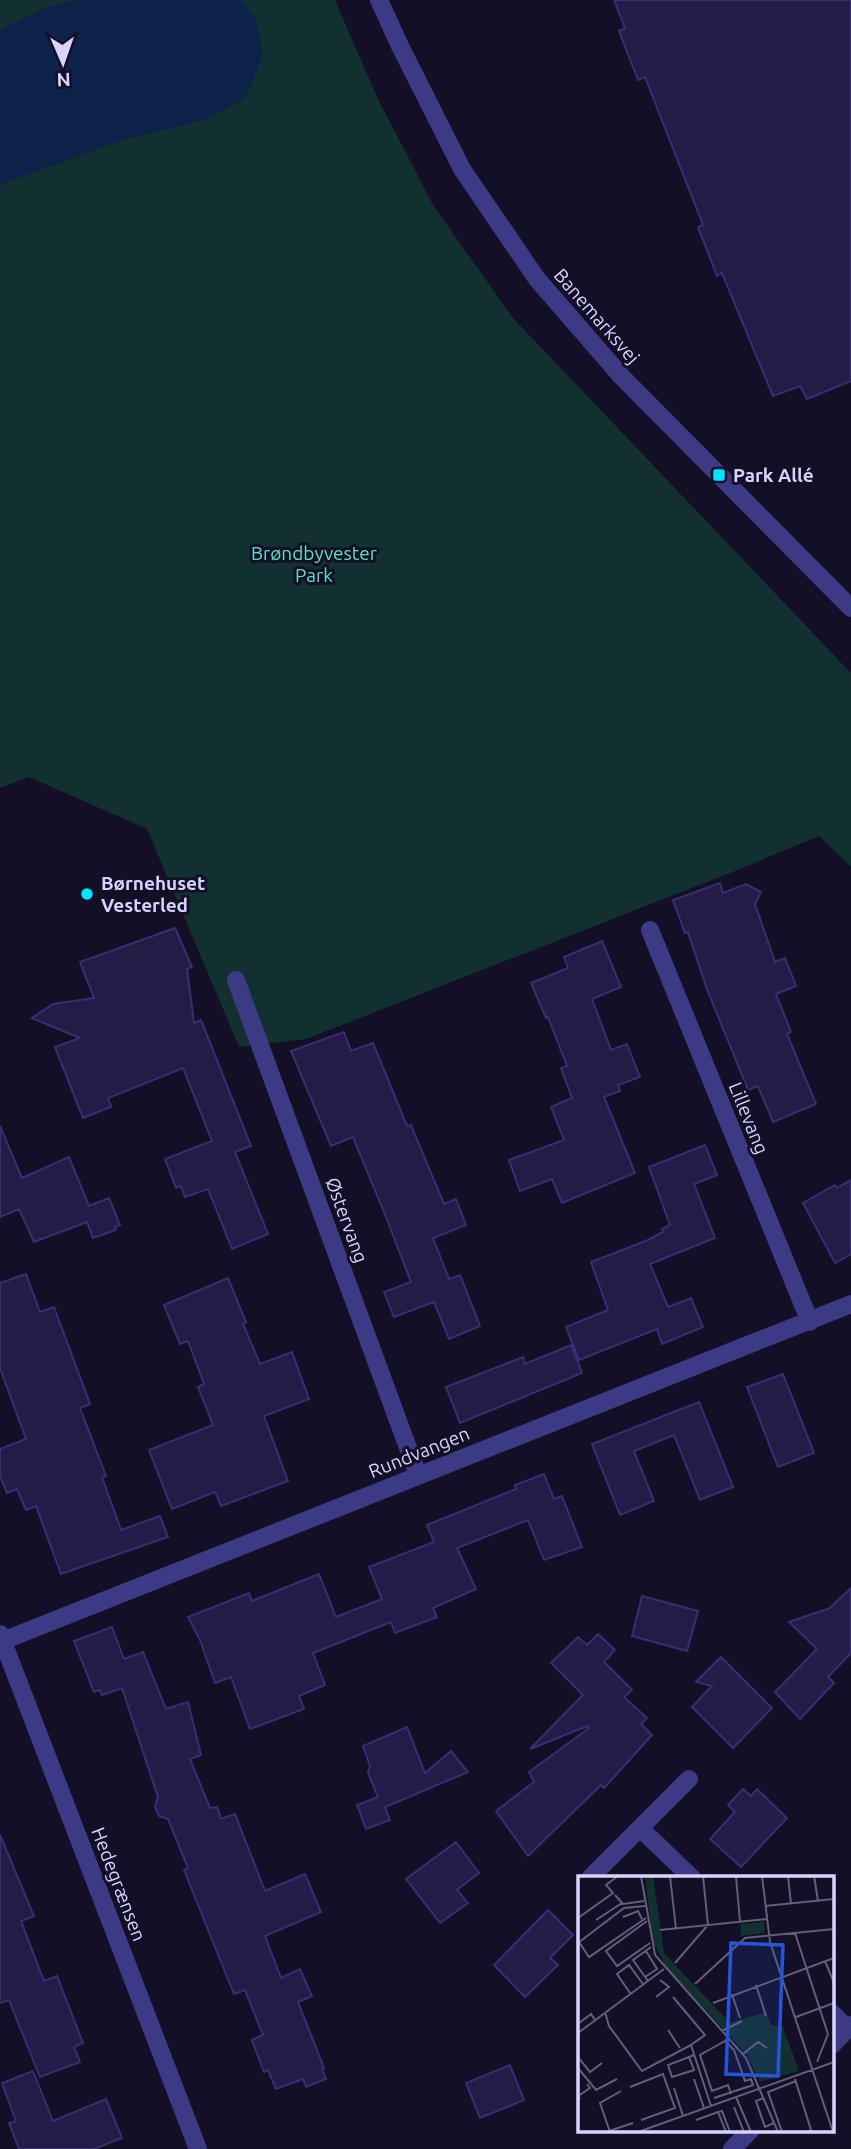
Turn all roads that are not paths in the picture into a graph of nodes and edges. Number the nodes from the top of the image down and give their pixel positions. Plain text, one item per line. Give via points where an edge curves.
1 (379, 0) edge
2 (851, 608) edge
3 (650, 930) dead end
4 (236, 980) dead end
5 (851, 1304) edge
6 (810, 1322) junction
7 (418, 1475) junction
8 (1, 1639) edge
9 (690, 1779) dead end
10 (640, 1828) junction
11 (592, 1876) edge
12 (690, 1876) edge
13 (834, 2015) edge
14 (849, 2027) edge
15 (834, 2043) edge
16 (749, 2132) edge
17 (198, 2149) edge
18 (732, 2149) edge

1 - 2 street, Banemarksvej via 462,169 537,279 622,377
3 - 6 street, Lillevang
4 - 7 street, Østervang
5 - 6 street, Rundvangen
6 - 7 street, Rundvangen
7 - 8 street, Rundvangen
8 - 17 street, Hedegrænsen
9 - 10 street
10 - 11 street
10 - 12 street
13 - 14 street
14 - 15 street
16 - 18 street

